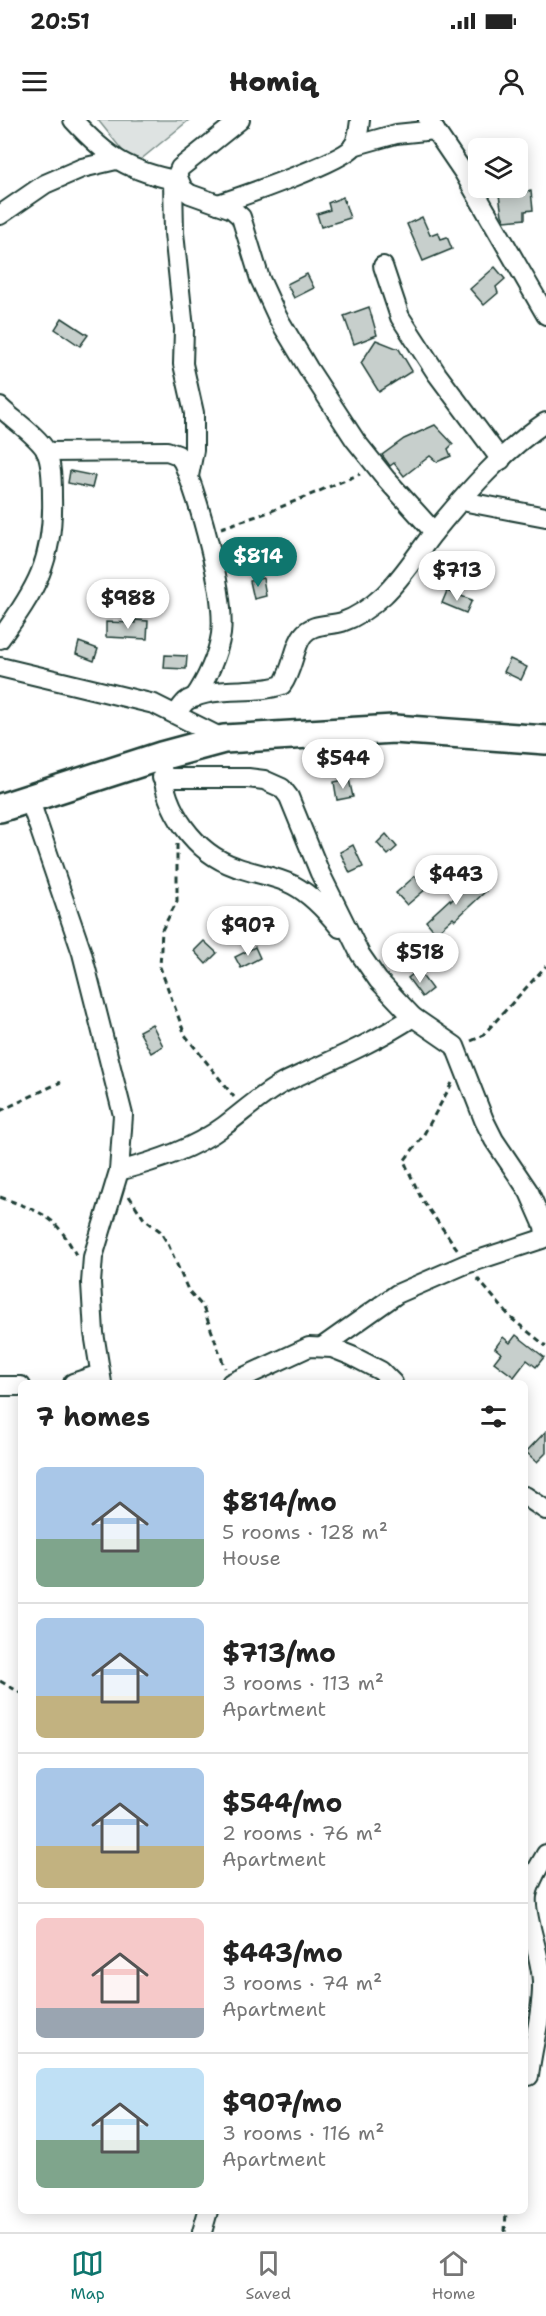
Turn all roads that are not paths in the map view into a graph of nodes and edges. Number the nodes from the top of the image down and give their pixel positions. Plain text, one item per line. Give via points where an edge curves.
1 (73, 120) edge
2 (240, 120) edge
3 (360, 120) edge
4 (431, 125) edge
5 (353, 146) junction
6 (116, 160) junction
7 (176, 181) junction
8 (218, 204) junction
9 (0, 215) edge
10 (383, 266) dead end
11 (546, 315) edge
12 (0, 407) edge
13 (546, 422) edge
14 (46, 452) junction
15 (501, 460) junction
16 (189, 476) junction
17 (462, 501) junction
18 (546, 518) edge
19 (434, 532) junction
20 (0, 639) edge
21 (0, 667) edge
22 (194, 698) junction
23 (176, 714) junction
24 (224, 739) junction
25 (546, 740) edge
26 (162, 767) junction
27 (29, 798) junction
28 (0, 808) edge
29 (360, 954) junction
30 (413, 1017) junction
31 (118, 1174) junction
32 (322, 1347) junction
33 (101, 1378) edge
34 (237, 1380) edge
35 (390, 1380) edge
36 (0, 1386) edge
37 (18, 1386) edge
38 (528, 1498) edge
39 (546, 1510) edge
40 (546, 1854) edge
41 (532, 1913) edge
42 (546, 2055) edge
43 (207, 2214) edge
44 (202, 2232) edge

1 - 6 street
2 - 7 street via 180,168
3 - 5 street
4 - 5 street
4 - 11 street via 464,173
5 - 8 street via 348,152 285,180
6 - 7 street via 135,170
6 - 9 street via 82,168 45,184
7 - 8 street via 190,195
7 - 16 street via 174,233 184,319 183,364 194,413
8 - 19 street via 241,217 260,279 278,318 356,440
10 - 15 street via 400,317
12 - 14 street
13 - 15 street
14 - 16 street via 167,451 178,455
14 - 20 street via 53,514 49,550 32,595
15 - 17 street
16 - 22 street via 214,565 221,636
17 - 18 street
17 - 19 street
19 - 22 street via 406,570 372,605 346,620 323,624 302,635 282,685
21 - 23 street via 154,704
22 - 23 street via 187,700
23 - 24 street
24 - 25 main road via 394,729
24 - 26 main road
26 - 27 main road
26 - 29 street via 167,799 176,818 215,859 293,885 316,901
26 - 29 street via 273,782 282,788
27 - 28 main road
27 - 31 street via 82,953 121,1105
29 - 30 street
30 - 31 street via 281,1084 197,1143
30 - 32 street via 459,1055 484,1120 529,1192 545,1235 536,1242 466,1264 398,1294
31 - 33 street via 93,1257 90,1283
32 - 34 street via 309,1347
32 - 35 street via 352,1356
36 - 37 street
38 - 39 street
40 - 41 street via 529,1886
41 - 42 street via 543,1985 529,2076
43 - 44 street

